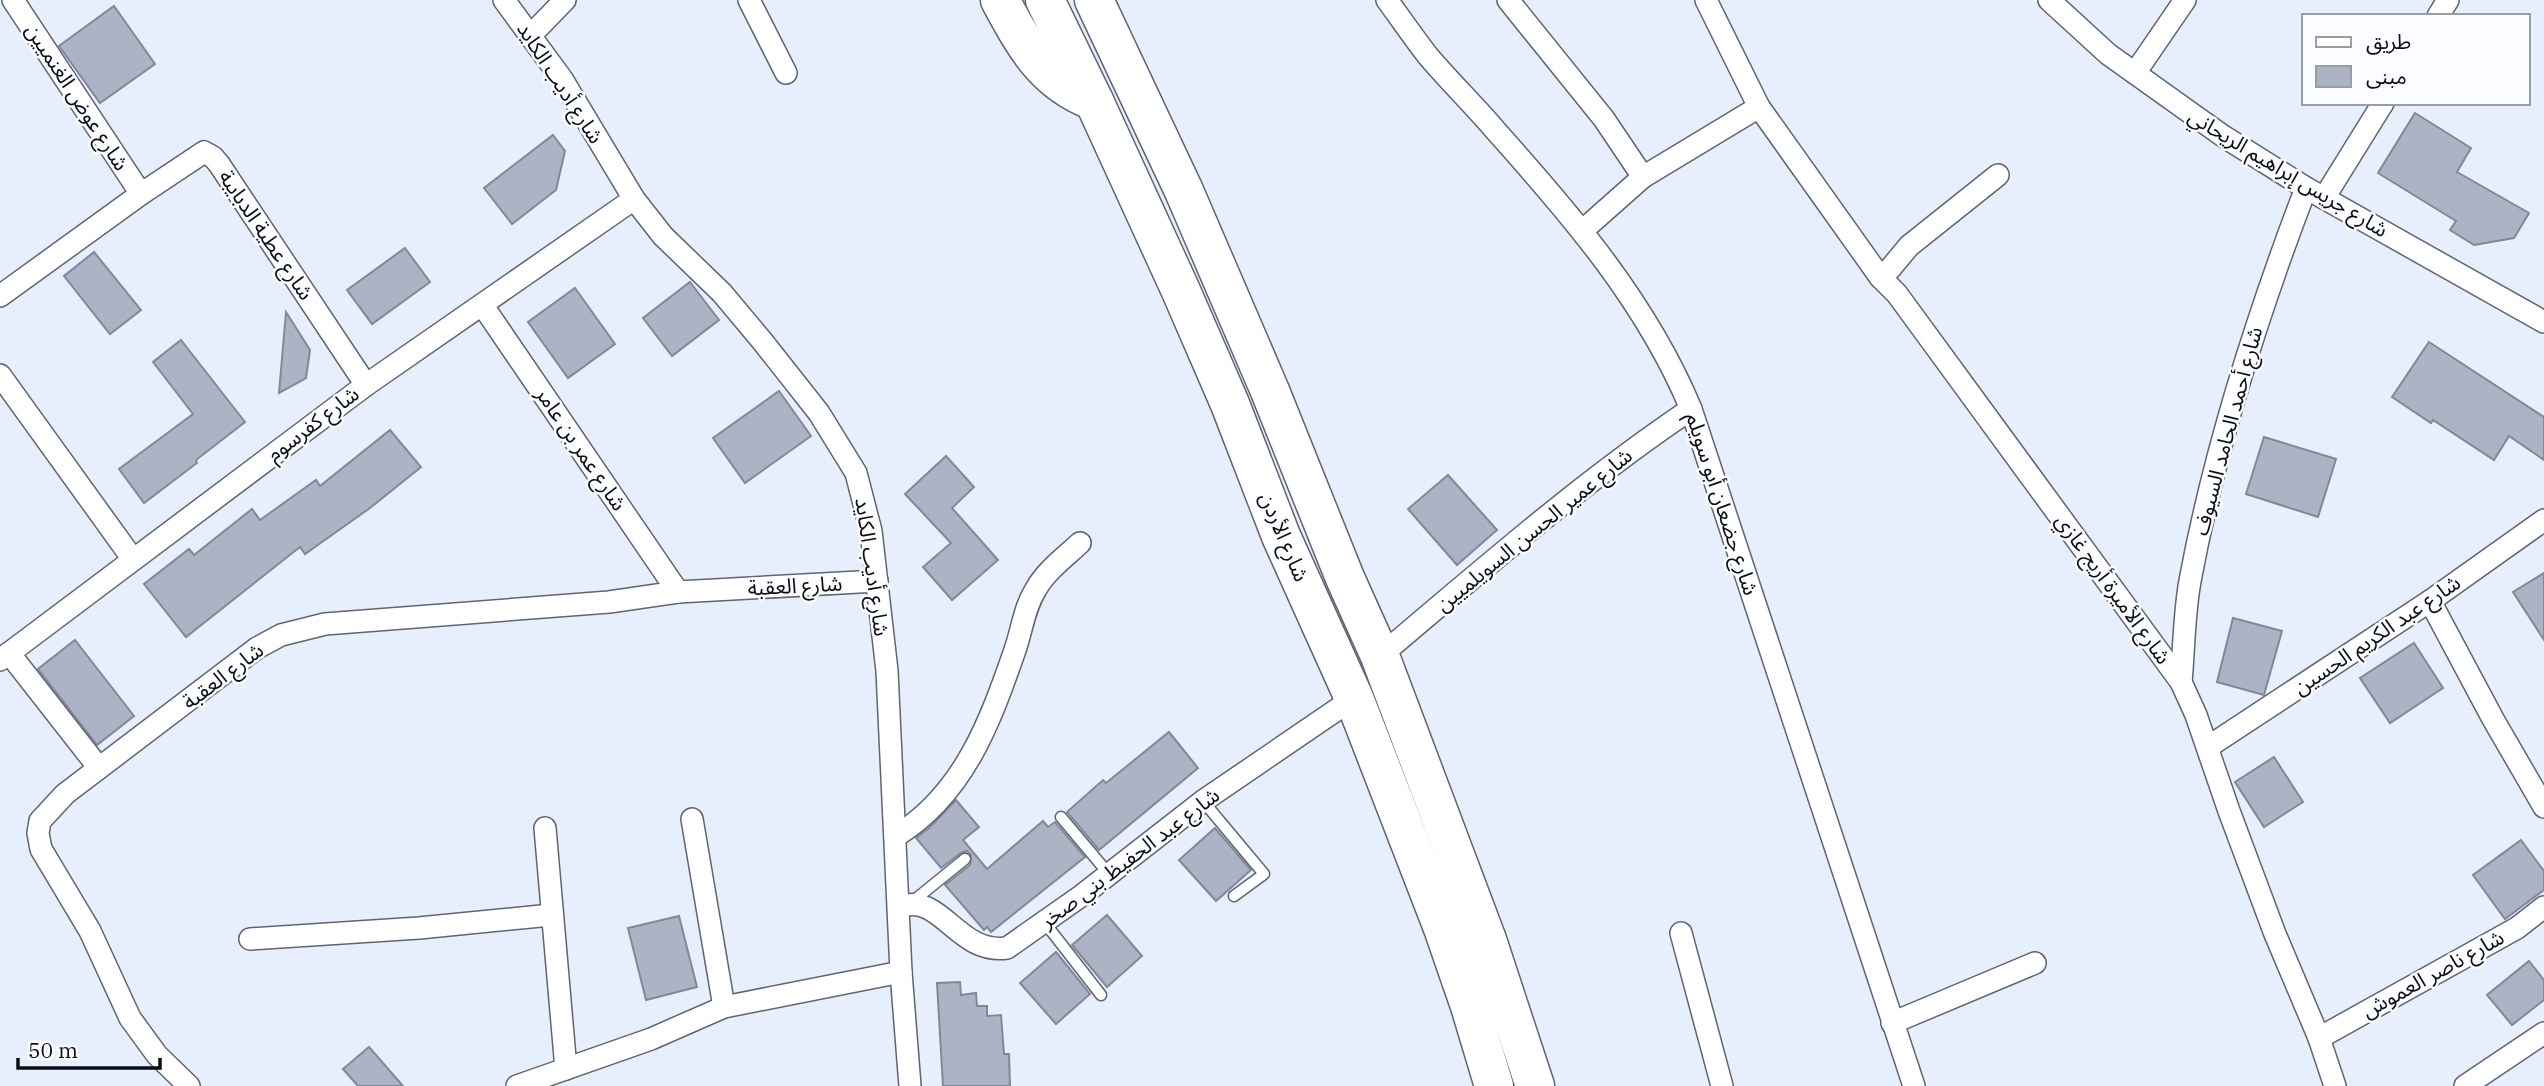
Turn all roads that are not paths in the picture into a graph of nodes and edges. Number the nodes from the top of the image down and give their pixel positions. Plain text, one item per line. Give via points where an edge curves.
1 (13, 0) edge
2 (503, 0) edge
3 (565, 0) edge
4 (749, 0) edge
5 (1000, 0) edge
6 (1045, 0) edge
7 (1096, 0) edge
8 (1387, 0) edge
9 (1508, 0) edge
10 (1706, 0) edge
11 (2049, 0) edge
12 (2185, 0) edge
13 (531, 35) junction
14 (786, 73) dead end
15 (2135, 73) junction
16 (1094, 101) junction
17 (2381, 105) edge
18 (1759, 107) junction
19 (1997, 175) dead end
20 (1643, 177) junction
21 (2315, 193) junction
22 (141, 194) junction
23 (634, 199) junction
24 (1582, 230) junction
25 (1880, 277) junction
26 (0, 296) edge
27 (483, 306) junction
28 (2541, 313) edge
29 (0, 375) edge
30 (366, 385) junction
31 (1691, 409) junction
32 (2544, 520) edge
33 (1080, 543) dead end
34 (132, 558) junction
35 (877, 581) junction
36 (678, 592) junction
37 (2430, 601) junction
38 (4, 656) edge
39 (1380, 656) junction
40 (2180, 682) junction
41 (1354, 698) junction
42 (2208, 747) junction
43 (99, 768) junction
44 (1203, 801) junction
45 (2544, 807) edge
46 (1061, 817) dead end
47 (692, 818) dead end
48 (545, 828) dead end
49 (896, 836) junction
50 (965, 859) dead end
51 (1108, 873) junction
52 (1234, 896) dead end
53 (905, 905) junction
54 (2544, 907) edge
55 (551, 915) junction
56 (1045, 923) junction
57 (1681, 933) dead end
58 (250, 939) dead end
59 (2035, 962) dead end
60 (901, 972) junction
61 (1101, 995) dead end
62 (724, 1007) junction
63 (1892, 1023) junction
64 (2544, 1033) edge
65 (2319, 1038) junction
66 (566, 1069) junction
67 (189, 1086) edge
68 (517, 1086) edge
69 (910, 1086) edge
70 (1494, 1086) edge
71 (1535, 1086) edge
72 (1722, 1086) edge
73 (1914, 1086) edge
74 (2335, 1086) edge
75 (2465, 1086) edge

1 - 22 street, شارع عوض الغنميين
2 - 13 street, شارع أديب الكايد
3 - 13 street
4 - 14 street
5 - 16 highway via 1049,76
6 - 16 highway, شارع الأردن
7 - 39 highway, شارع الأردن via 1270,391
8 - 24 street, شارع جضعان أبو سويلم via 1426,53
9 - 20 street via 1604,119
10 - 18 street, شارع الأميرة أريج غازي
11 - 15 street, شارع جريس إبراهيم الريحاني
12 - 15 street
13 - 23 street, شارع أديب الكايد
15 - 21 street, شارع جريس إبراهيم الريحاني via 2223,136
16 - 41 highway, شارع الأردن via 1192,316 1281,536
17 - 21 street, شارع أحمد الحامد السيوف
18 - 20 street
18 - 25 street, شارع الأميرة أريج غازي
19 - 25 street via 1909,246
20 - 24 street
21 - 28 street, شارع جريس إبراهيم الريحاني
21 - 40 street, شارع أحمد الحامد السيوف via 2256,323 2212,477 2190,584
22 - 26 street
22 - 30 street, شارع عطية الدبايبة via 204,152 213,157
23 - 27 street, شارع كفرسوم
23 - 35 street, شارع أديب الكايد via 663,236 739,313 842,447 865,500
24 - 31 street, شارع جضعان أبو سويلم via 1634,300
25 - 40 street, شارع الأميرة أريج غازي via 1897,294
27 - 30 street, شارع كفرسوم
27 - 36 street, شارع عمر بن عامر
29 - 34 street
30 - 34 street, شارع كفرسوم
31 - 39 street, شارع عمير الحسن السويلميين via 1501,554
31 - 63 street, شارع جضعان أبو سويلم
32 - 37 street, شارع عبد الكريم الحسين
33 - 49 street via 1034,591 984,731 963,771 927,813
34 - 38 street, شارع كفرسوم
35 - 36 street, شارع العقبة
35 - 49 street, شارع أديب الكايد
36 - 43 street, شارع العقبة via 301,628 257,648
37 - 42 street, شارع عبد الكريم الحسين
37 - 45 street
38 - 43 street
39 - 71 highway, شارع الأردن via 1487,940
40 - 42 street, شارع الأميرة أريج غازي
41 - 44 street, شارع عبد الحفيظ بني صخر
41 - 70 highway, شارع الأردن via 1443,928
42 - 65 street, شارع الأميرة أريج غازي via 2275,934
43 - 67 street, شارع العقبة via 40,821 41,849 90,931 130,1018 157,1055
44 - 51 street, شارع عبد الحفيظ بني صخر
44 - 52 lane via 1264,874
46 - 51 lane
47 - 62 street
48 - 55 street
49 - 53 street, شارع أديب الكايد
50 - 53 lane
51 - 56 street, شارع عبد الحفيظ بني صخر
53 - 56 street, شارع عبد الحفيظ بني صخر via 934,911 962,935 995,950 1007,948
53 - 60 street, شارع أديب الكايد
54 - 65 street, شارع ناصر العموش via 2517,928
55 - 58 street
55 - 66 street
56 - 61 lane
57 - 72 street
59 - 63 street
60 - 62 street
60 - 69 street, شارع أديب الكايد
62 - 66 street
63 - 73 street, شارع جضعان أبو سويلم
64 - 75 street
65 - 74 street, شارع الأميرة أريج غازي
66 - 68 street

